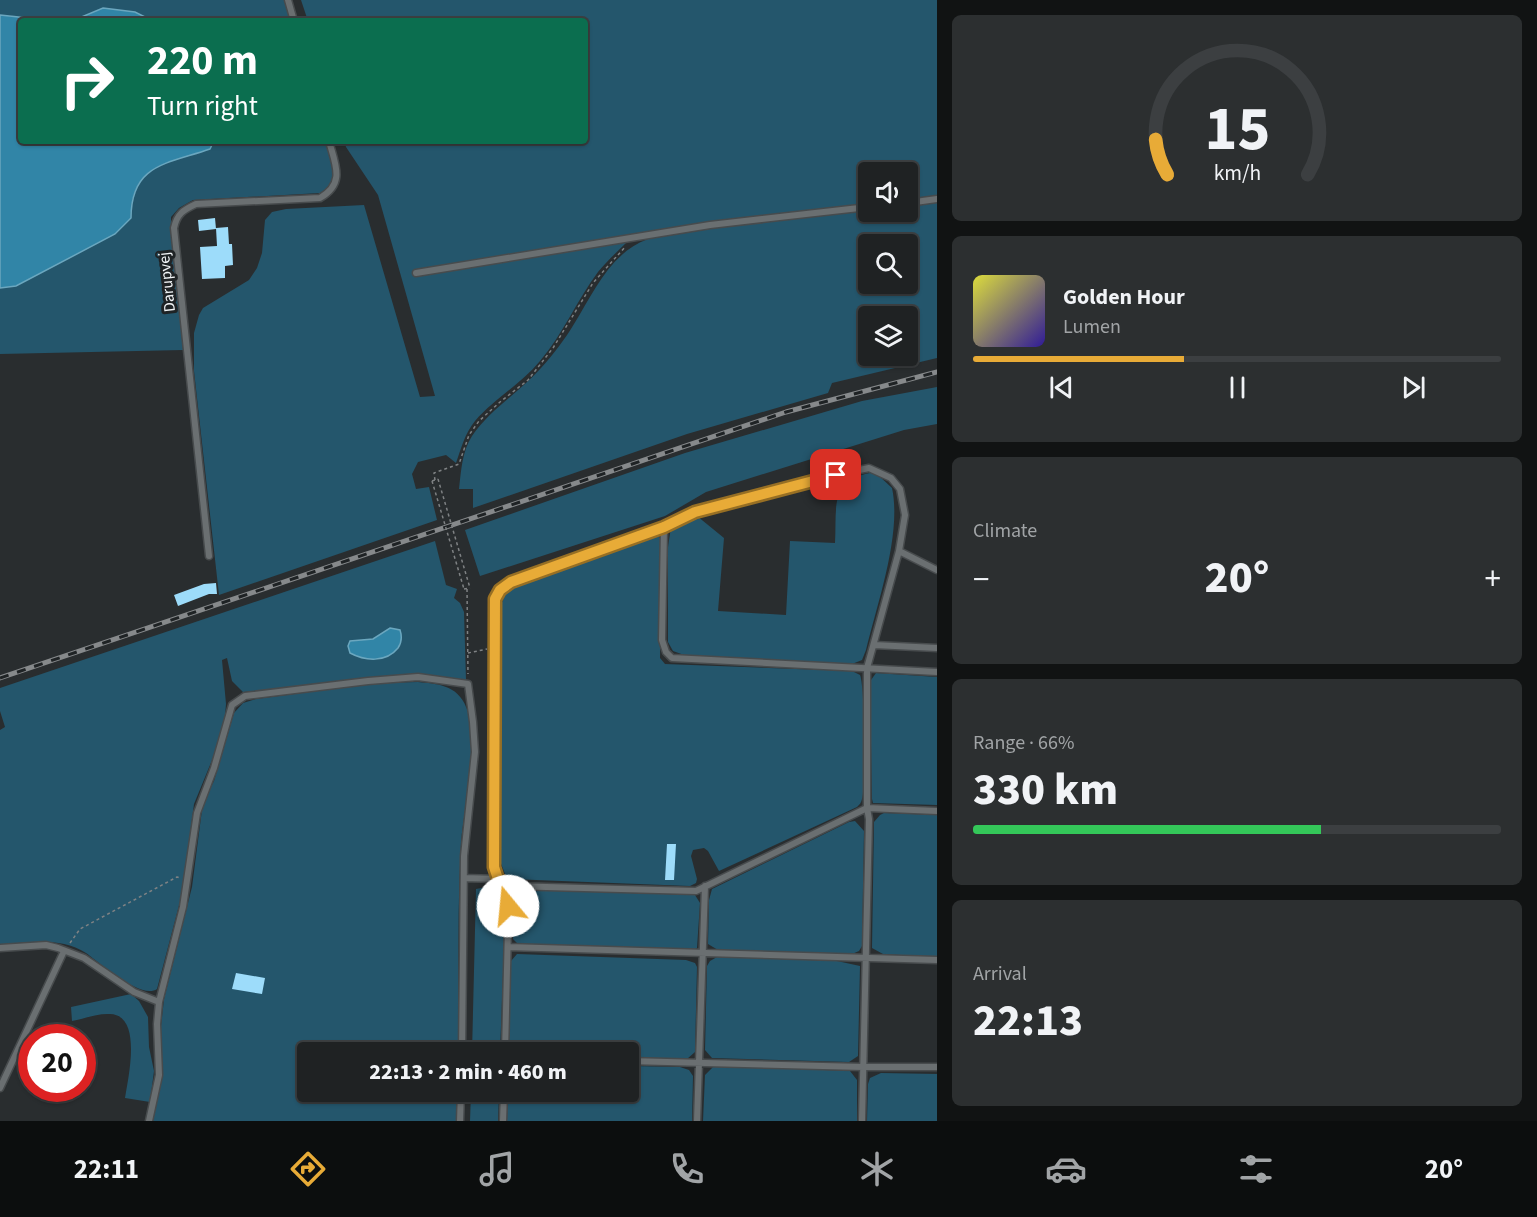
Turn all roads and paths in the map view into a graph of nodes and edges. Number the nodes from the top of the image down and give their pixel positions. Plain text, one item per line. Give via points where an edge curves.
1 (288, 0) edge
2 (293, 18) edge
3 (330, 144) edge
4 (937, 199) edge
5 (918, 202) edge
6 (858, 208) edge
7 (635, 238) junction
8 (416, 273) dead end
9 (435, 480) junction
10 (664, 527) junction
11 (899, 551) junction
12 (209, 556) dead end
13 (937, 570) edge
14 (467, 589) junction
15 (874, 645) junction
16 (495, 648) junction
17 (937, 648) edge
18 (467, 653) junction
19 (867, 668) junction
20 (937, 672) edge
21 (468, 684) junction
22 (867, 808) junction
23 (937, 811) edge
24 (187, 878) junction
25 (464, 878) junction
26 (498, 879) junction
27 (509, 886) junction
28 (705, 886) junction
29 (508, 947) junction
30 (0, 948) edge
31 (64, 951) junction
32 (701, 953) junction
33 (866, 958) junction
34 (937, 960) edge
35 (159, 1002) junction
36 (462, 1042) edge
37 (505, 1042) edge
38 (639, 1061) edge
39 (699, 1062) junction
40 (863, 1067) junction
41 (937, 1067) edge
42 (0, 1088) edge
43 (461, 1102) edge
44 (504, 1102) edge
45 (149, 1121) edge
46 (460, 1121) edge
47 (503, 1121) edge
48 (698, 1121) edge
49 (861, 1121) edge

1 - 2 lane
3 - 12 lane, Darupvej via 337,178 334,187 320,198 196,204 176,217 174,228
4 - 5 lane
6 - 7 lane
7 - 8 lane
7 - 9 path via 593,283 528,380 479,421 459,464 434,473
9 - 14 path, bridge
9 - 14 path, bridge
10 - 11 lane via 695,512 869,468 891,478 900,489 905,515
10 - 16 lane via 511,582 495,599
10 - 19 lane via 662,640 672,658
11 - 13 lane
11 - 15 lane
14 - 18 path
15 - 17 lane
15 - 19 lane
16 - 18 path
16 - 26 lane via 494,867
18 - 21 path
19 - 20 lane
19 - 22 lane
21 - 24 lane via 418,677 238,699 232,705 197,813
21 - 25 lane via 475,752
22 - 23 lane
22 - 28 lane
22 - 33 lane
24 - 31 path via 177,878 80,929
24 - 35 lane
25 - 26 lane
25 - 36 lane
26 - 27 lane
27 - 28 lane via 696,891
27 - 29 lane
28 - 32 lane
29 - 32 lane
29 - 37 lane
30 - 31 lane via 46,945
31 - 35 lane via 84,958 134,992
31 - 42 lane
32 - 33 lane
32 - 39 lane
33 - 34 lane
33 - 40 lane
35 - 45 lane via 159,1075
38 - 39 lane
39 - 40 lane
39 - 48 lane
40 - 41 lane
40 - 49 lane
43 - 46 lane
44 - 47 lane

